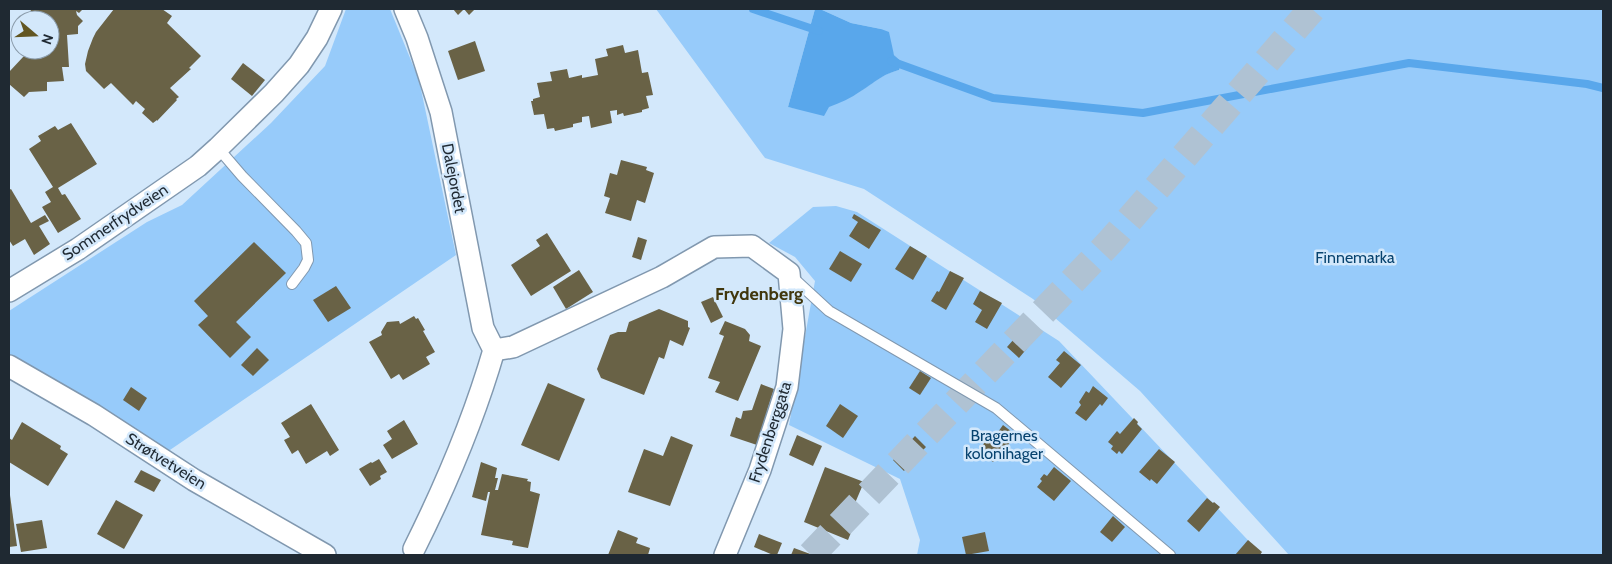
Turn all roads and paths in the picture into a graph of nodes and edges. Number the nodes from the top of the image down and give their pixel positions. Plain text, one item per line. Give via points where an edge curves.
1 (331, 9) edge
2 (405, 9) edge
3 (218, 148) junction
4 (788, 273) junction
5 (292, 284) dead end
6 (9, 291) edge
7 (494, 350) junction
8 (9, 366) edge
9 (413, 553) edge
10 (325, 555) edge
11 (725, 555) edge
12 (1170, 555) edge

1 - 3 street, Sommerfrydveien via 299,65
2 - 7 street, Dalejordet via 442,112 483,328
3 - 5 lane via 306,243 308,260
3 - 6 street, Sommerfrydveien via 198,166 78,249
4 - 7 street via 752,246 714,247 662,277 514,347
4 - 11 street, Frydenberggata via 794,329 787,387 760,470
4 - 12 lane via 829,311 996,408
7 - 9 street via 455,461
8 - 10 street, Strøtvetveien via 94,415 194,480

